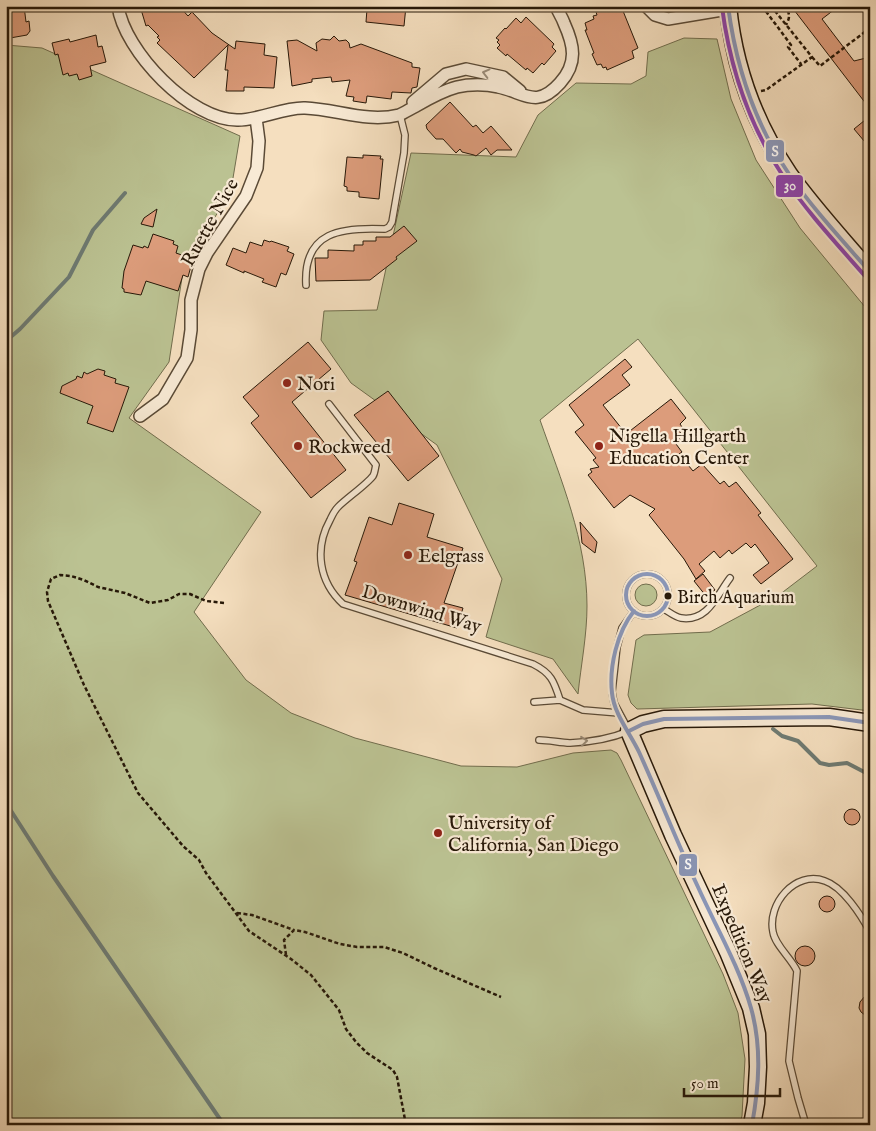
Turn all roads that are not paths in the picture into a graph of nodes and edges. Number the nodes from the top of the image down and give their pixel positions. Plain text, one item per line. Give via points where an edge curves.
1 (118, 6) edge
2 (556, 6) edge
3 (646, 6) edge
4 (728, 8) edge
5 (682, 11) edge
6 (526, 98) junction
7 (400, 115) junction
8 (256, 118) junction
9 (870, 272) edge
10 (306, 285) dead end
11 (329, 404) dead end
12 (140, 416) dead end
13 (730, 578) dead end
14 (664, 609) junction
15 (634, 612) junction
16 (560, 700) junction
17 (534, 702) dead end
18 (619, 713) junction
19 (870, 723) edge
20 (629, 731) junction
21 (539, 740) dead end
22 (870, 932) edge
23 (752, 1125) edge
24 (806, 1125) edge

1 - 8 street via 125,30 136,47 158,76 181,96 221,118
2 - 6 street via 573,48 573,61 559,84 537,98
3 - 5 street via 650,12 668,19
4 - 5 street
4 - 9 street via 736,58 747,96 773,148 795,182
6 - 7 street via 499,87 457,87
6 -> 7 street via 503,77 466,69 446,74
7 - 8 street via 352,116 302,108
7 - 10 lane via 405,135 392,222 385,229 346,229 323,240 311,252 307,262
8 - 12 street, Ruette Nice via 260,141 257,168 246,196 199,269 191,300 187,358 163,399
11 - 16 lane, Downwind Way via 376,465 374,475 336,509 320,543 320,562 334,596 343,604 533,664 550,675
13 - 14 lane via 712,607 703,613 692,618 680,618
14 - 15 lane via 652,616
14 - 15 lane via 668,588 659,577 646,573 632,579 626,592
15 - 18 lane via 622,628 617,646 612,692
16 - 17 lane
16 - 18 lane via 583,710
18 - 20 lane
19 - 20 street via 830,717 664,719
21 -> 20 lane via 578,742 612,738
20 - 23 street, Expedition Way via 751,1008 757,1034 758,1066
22 - 24 lane via 846,898 826,881 800,880 790,886 774,911 772,934 797,971 789,1061

